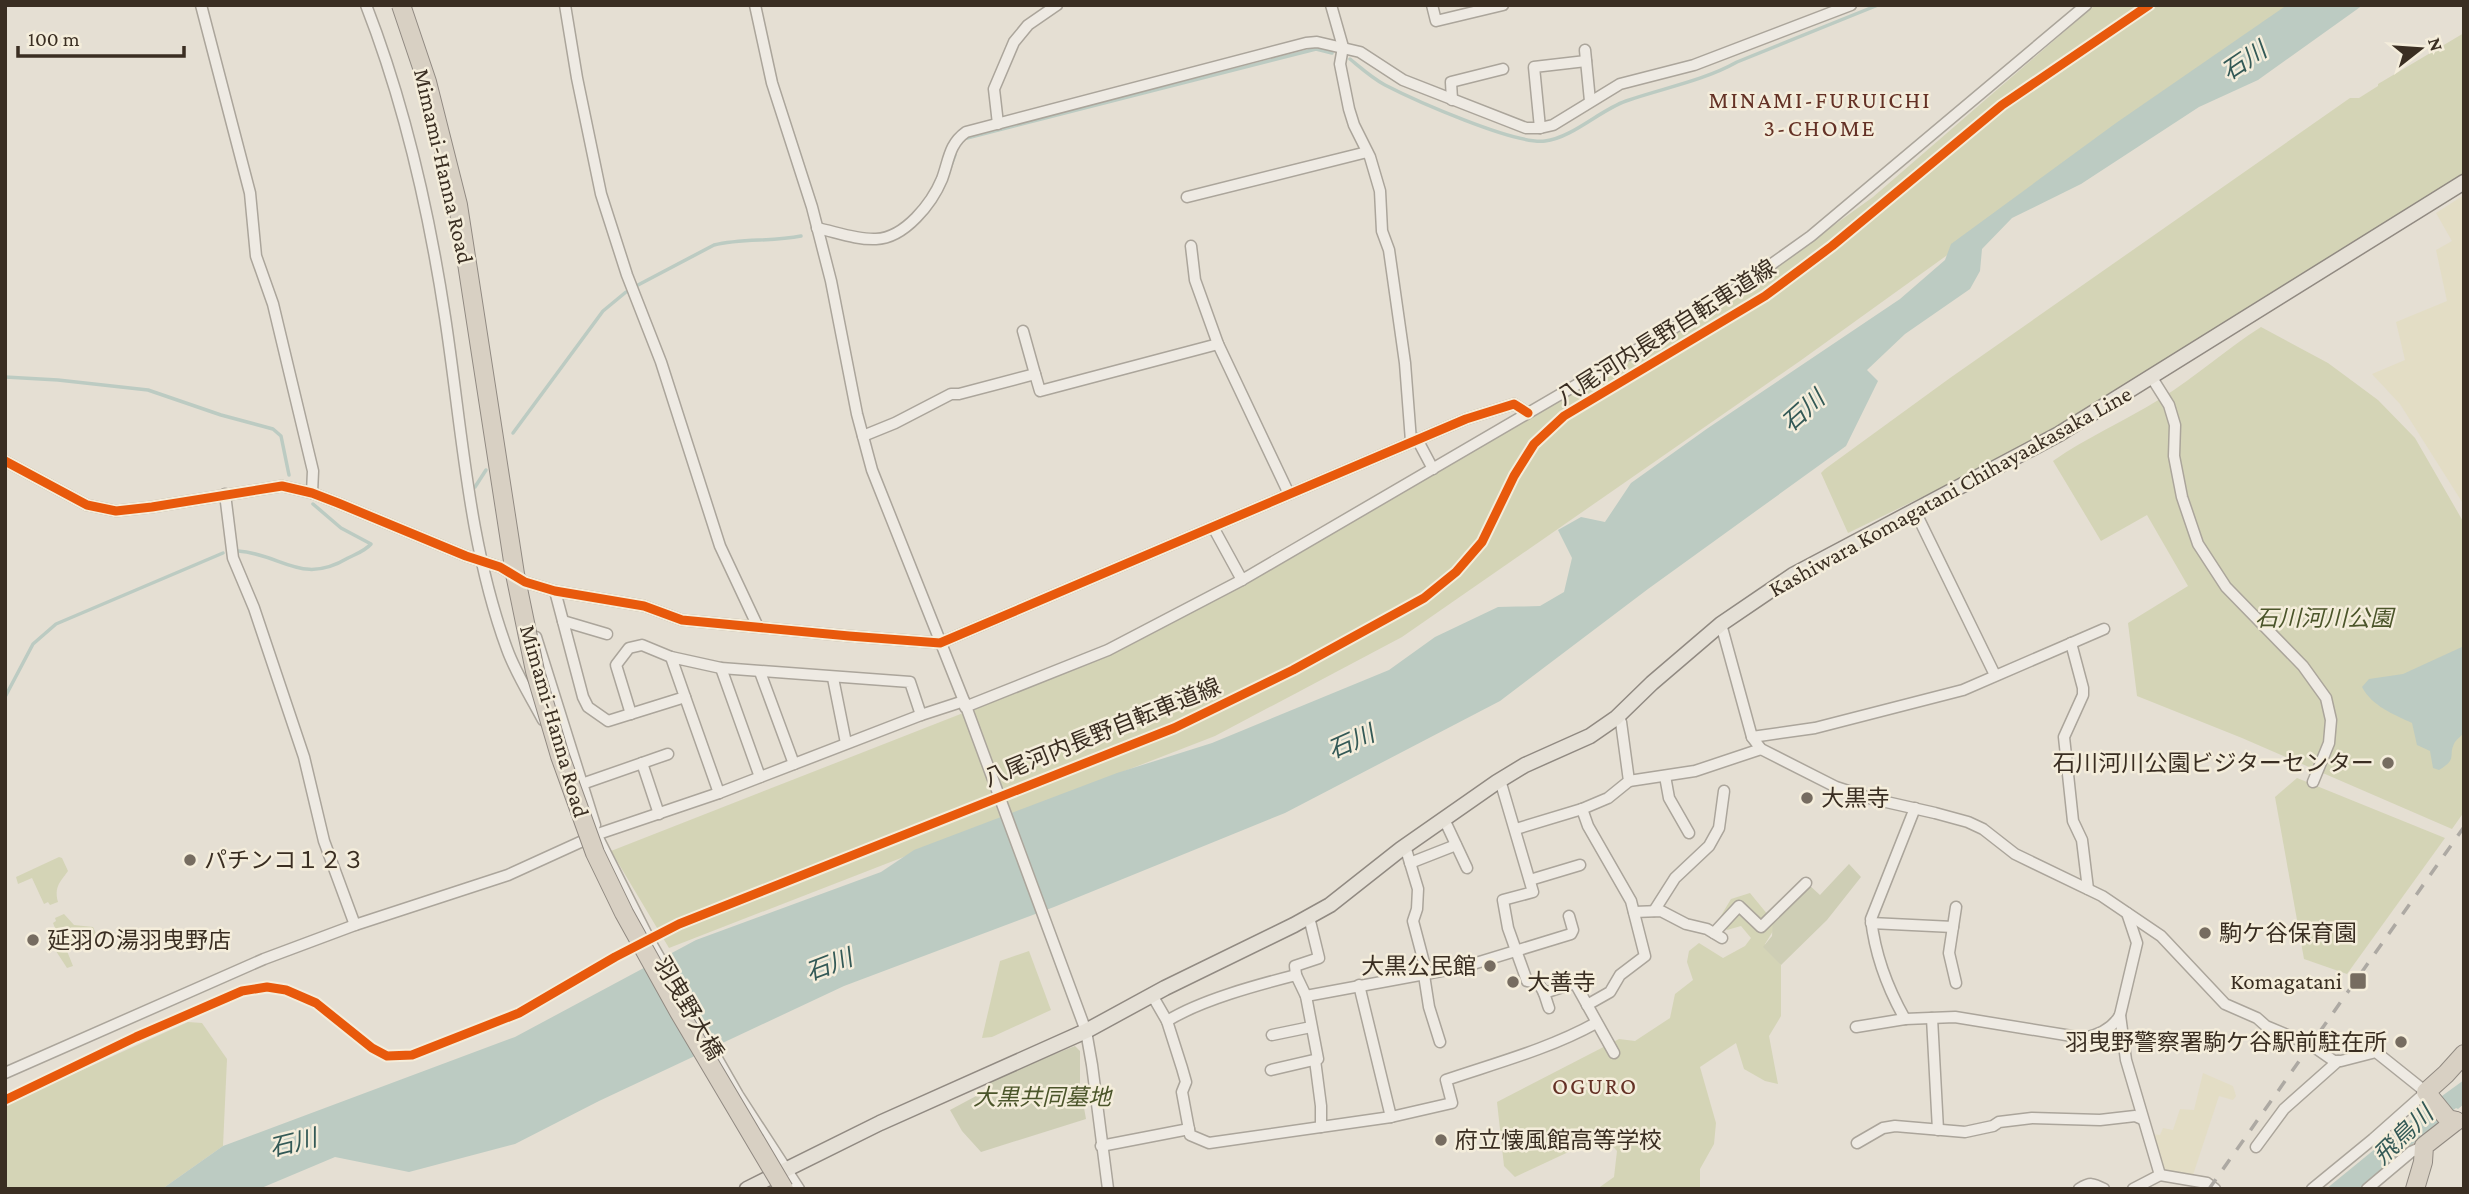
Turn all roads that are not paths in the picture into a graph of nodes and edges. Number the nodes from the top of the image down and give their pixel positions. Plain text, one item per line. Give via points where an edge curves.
1 (201, 5) edge
2 (366, 5) edge
3 (394, 5) edge
4 (401, 5) edge
5 (408, 5) edge
6 (565, 5) edge
7 (755, 5) edge
8 (1057, 5) edge
9 (1331, 5) edge
10 (1432, 5) edge
11 (1503, 5) edge
12 (1851, 5) edge
13 (2086, 5) edge
14 (1343, 47) junction
15 (1503, 69) dead end
16 (1452, 100) junction
17 (1590, 101) junction
18 (998, 124) junction
19 (1540, 128) junction
20 (1367, 152) junction
21 (2464, 183) edge
22 (1187, 197) dead end
23 (817, 228) junction
24 (1191, 246) dead end
25 (1023, 331) dead end
26 (1218, 344) junction
27 (1035, 374) junction
28 (2152, 378) junction
29 (1528, 413) junction
30 (863, 436) junction
31 (1414, 440) junction
32 (5, 461) edge
33 (1433, 469) junction
34 (312, 493) junction
35 (225, 494) junction
36 (1289, 494) junction
37 (1914, 509) junction
38 (1213, 527) junction
39 (481, 561) junction
40 (1242, 580) junction
41 (525, 582) junction
42 (555, 590) junction
43 (563, 621) junction
44 (1721, 624) junction
45 (758, 627) junction
46 (2104, 629) dead end
47 (607, 634) dead end
48 (940, 642) junction
49 (2071, 643) junction
50 (671, 657) junction
51 (721, 668) junction
52 (760, 671) junction
53 (1995, 675) junction
54 (833, 678) junction
55 (685, 696) junction
56 (966, 708) junction
57 (631, 714) junction
58 (921, 715) junction
59 (1616, 718) junction
60 (1752, 737) junction
61 (846, 743) junction
62 (1761, 749) junction
63 (668, 754) dead end
64 (642, 763) junction
65 (794, 764) junction
66 (1665, 776) junction
67 (760, 777) junction
68 (1500, 780) junction
69 (1629, 781) junction
70 (2314, 782) dead end
71 (582, 783) junction
72 (1724, 791) dead end
73 (719, 793) junction
74 (1915, 808) junction
75 (1582, 809) junction
76 (659, 814) junction
77 (1444, 819) junction
78 (1516, 829) junction
79 (1689, 833) dead end
80 (598, 834) junction
81 (1456, 845) junction
82 (1405, 846) junction
83 (1410, 863) junction
84 (1580, 865) dead end
85 (1467, 868) dead end
86 (1530, 880) junction
87 (1806, 883) dead end
88 (2088, 889) junction
89 (1956, 907) dead end
90 (1654, 911) junction
91 (1634, 912) junction
92 (2127, 912) junction
93 (1569, 916) dead end
94 (1309, 917) junction
95 (1871, 923) junction
96 (355, 925) junction
97 (1953, 928) junction
98 (1517, 951) junction
99 (1296, 975) junction
100 (1426, 975) junction
101 (1956, 983) dead end
102 (1359, 985) junction
103 (1544, 993) junction
104 (1152, 995) junction
105 (1306, 996) junction
106 (1587, 1005) junction
107 (1549, 1009) dead end
108 (2120, 1015) junction
109 (1932, 1018) junction
110 (1905, 1019) junction
111 (1167, 1021) junction
112 (1596, 1023) junction
113 (1084, 1025) junction
114 (1311, 1027) junction
115 (1856, 1027) dead end
116 (1272, 1035) dead end
117 (1440, 1042) dead end
118 (1615, 1053) dead end
119 (2464, 1054) edge
120 (1315, 1060) junction
121 (2338, 1061) junction
122 (1271, 1070) dead end
123 (5, 1073) edge
124 (2428, 1095) junction
125 (1391, 1118) junction
126 (2142, 1119) junction
127 (2458, 1119) edge
128 (1321, 1127) junction
129 (1189, 1129) junction
130 (1938, 1130) junction
131 (1857, 1143) dead end
132 (1101, 1146) junction
133 (2424, 1146) junction
134 (2256, 1147) dead end
135 (782, 1163) junction
136 (2160, 1175) junction
137 (1105, 1188) edge
138 (747, 1189) edge
139 (775, 1189) edge
140 (785, 1189) edge
141 (799, 1189) edge
142 (2079, 1189) edge
143 (2104, 1189) edge
144 (2133, 1189) edge
145 (2215, 1189) edge
146 (2312, 1189) edge
147 (2367, 1189) edge
148 (2415, 1189) edge

1 - 34 street via 250,193 256,256 273,304 313,471
2 - 39 street via 402,115 429,231
3 - 139 highway, Mimami-Hanna Road via 436,146 467,303 508,575 554,760 618,920
4 - 140 highway, Mimami-Hanna Road, bridge via 427,82 458,205 515,574 535,671 560,756 595,853 624,913
5 - 41 street via 461,185
6 - 45 street via 601,194 720,546
7 - 23 street via 772,83
8 - 18 street via 1028,25 1014,42 994,89
9 - 14 street
10 - 11 street via 1436,21
12 - 17 street via 1694,65 1620,84
13 - 29 street via 1811,236 1679,325
14 - 16 street
14 - 18 street via 1306,43
14 - 20 street via 1340,64 1349,108
15 - 16 street via 1451,82
16 - 19 street via 1526,128
17 - 19 street via 1553,125
17 - 19 street via 1585,55 1534,67
18 - 23 street via 958,137 929,201 892,235 878,240
20 - 22 street
20 - 31 street via 1380,191 1382,231 1390,250
21 - 28 main road, Kashiwara Komagatani Chihayaakasaka Line
23 - 30 street
24 - 26 street via 1195,280
25 - 27 street
26 - 27 street via 1040,391
26 - 36 street
27 - 30 street via 951,394
28 - 37 main road, Kashiwara Komagatani Chihayaakasaka Line via 2059,435
28 - 70 street via 2175,425 2174,456 2198,544 2226,587 2303,666 2326,698 2332,720 2329,743
29 - 31 street via 1514,404
29 - 33 street
30 - 48 street
31 - 33 street
31 - 36 street
32 - 35 street via 87,505 116,511
33 - 40 street
34 - 35 street via 276,486
34 - 39 street
35 - 96 street via 233,558 304,757 324,841
36 - 38 street
37 - 44 main road, Kashiwara Komagatani Chihayaakasaka Line via 1793,575
37 - 53 street
38 - 40 street
38 - 48 street
39 - 41 street
39 - 80 street via 508,653
40 - 56 street via 1108,650
41 - 42 street
41 - 71 street via 537,641
42 - 43 street
42 - 45 street via 644,606 682,620
43 - 47 street
43 - 57 street via 588,707 608,721
44 - 59 main road, Kashiwara Komagatani Chihayaakasaka Line
44 - 60 street
45 - 48 street
46 - 49 street
48 - 56 street
49 - 53 street
49 - 88 street via 2083,695 2064,737 2073,821 2082,840
50 - 51 street
50 - 55 street
50 - 57 street via 642,645 629,648 616,665
51 - 52 street
51 - 67 street
52 - 54 street
52 - 65 street
53 - 60 street via 1947,695 1815,728
54 - 58 street via 910,682
54 - 61 street
55 - 57 street
55 - 73 street
56 - 58 street
56 - 113 street
58 - 61 street
59 - 68 main road, Kashiwara Komagatani Chihayaakasaka Line via 1590,736
59 - 69 street via 1621,722
60 - 62 street
61 - 65 street
62 - 66 street
62 - 74 street via 1836,787
63 - 64 street
64 - 71 street
64 - 76 street
65 - 67 street
66 - 69 street
66 - 79 street via 1669,798
67 - 73 street
68 - 77 main road, Kashiwara Komagatani Chihayaakasaka Line
68 - 78 street
69 - 75 street via 1608,798
71 - 80 street
72 - 90 street via 1719,828 1709,846 1675,878
73 - 76 street
74 - 88 street via 1968,822 2014,854
74 - 95 street
75 - 78 street
75 - 91 street
76 - 80 street
77 - 81 street
77 - 82 main road, Kashiwara Komagatani Chihayaakasaka Line
78 - 86 street
80 - 96 street via 508,875
80 - 135 street, 羽曳野大橋 via 651,943
81 - 83 street
81 - 85 street
82 - 83 street
82 - 94 main road, Kashiwara Komagatani Chihayaakasaka Line
83 - 100 street via 1418,889 1413,921
84 - 86 street
86 - 98 street via 1533,891 1503,900
87 - 90 street via 1761,927 1739,906 1718,936
88 - 92 street
89 - 97 street
90 - 91 street
91 - 106 street via 1645,956 1620,975 1610,992
92 - 108 street via 2137,943
92 - 121 street via 2178,951 2225,1004
93 - 98 street via 1571,934
94 - 99 street via 1319,958 1295,966
94 - 104 main road, Kashiwara Komagatani Chihayaakasaka Line
95 - 97 street
95 - 110 street via 1891,993
96 - 123 street via 264,959
97 - 101 street via 1949,953
98 - 100 street
98 - 103 street via 1527,981 1541,985
99 - 105 street
99 - 111 street via 1181,1012
100 - 102 street
100 - 117 street via 1429,1007
102 - 105 street
102 - 125 street
103 - 106 street via 1575,983
103 - 107 street
104 - 111 street
104 - 113 main road, Kashiwara Komagatani Chihayaakasaka Line
105 - 114 street
106 - 112 street
108 - 109 street via 2116,1023 2084,1038 1955,1017
108 - 126 street
109 - 110 street
109 - 130 street
110 - 115 street
111 - 129 street via 1186,1082 1182,1092
112 - 118 street
112 - 125 street via 1554,1043 1446,1080 1452,1103
113 - 132 street
113 - 135 main road, Kashiwara Komagatani Chihayaakasaka Line via 880,1123
114 - 116 street
114 - 120 street
119 - 124 highway
120 - 122 street
120 - 128 street
121 - 124 street via 2376,1052
121 - 134 street via 2284,1109
124 - 127 highway
124 - 146 street
125 - 128 street
126 - 130 street via 2032,1118 1965,1132
126 - 136 street
127 - 133 highway
128 - 129 street via 1209,1143 1190,1135
129 - 132 street
130 - 131 street via 1895,1126
132 - 137 street
133 - 147 street
133 - 148 highway
135 - 138 main road, Kashiwara Komagatani Chihayaakasaka Line
135 - 141 street, 羽曳野大橋
136 - 144 street
136 - 145 street via 2207,1183
142 - 143 street via 2094,1183

